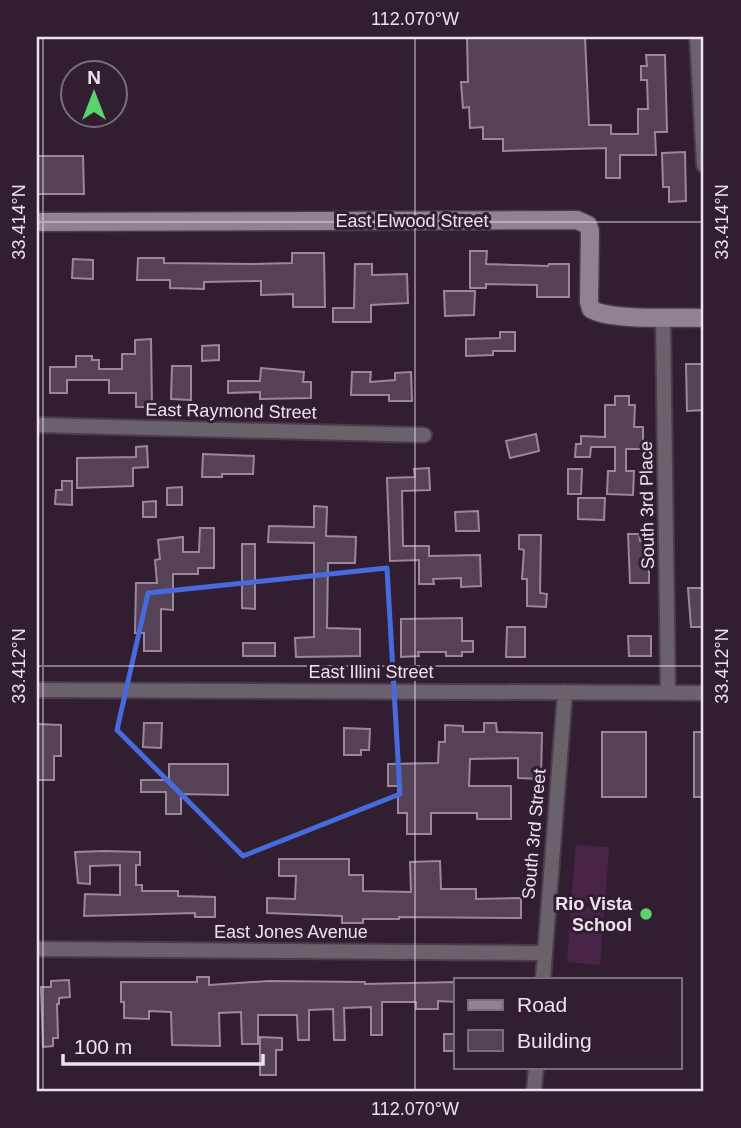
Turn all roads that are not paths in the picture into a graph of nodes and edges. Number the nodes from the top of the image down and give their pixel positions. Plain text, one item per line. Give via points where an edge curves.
1 (697, 37) edge
2 (704, 165) edge
3 (37, 222) edge
4 (663, 317) junction
5 (704, 317) edge
6 (37, 425) edge
7 (424, 435) dead end
8 (37, 690) edge
9 (565, 692) junction
10 (668, 692) junction
11 (704, 692) edge
12 (37, 949) edge
13 (545, 953) junction
14 (543, 978) edge
15 (536, 1068) edge
16 (534, 1091) edge

1 - 2 street
3 - 4 street, East Elwood Street via 577,220 590,232 591,309
4 - 5 street, East Elwood Street
4 - 10 street, South 3rd Place
6 - 7 street, East Raymond Street
8 - 9 street, East Illini Street
9 - 10 street, East Illini Street
9 - 13 street, South 3rd Street
10 - 11 street, East Illini Street
12 - 13 street, East Jones Avenue
13 - 14 street, South 3rd Street
15 - 16 street

